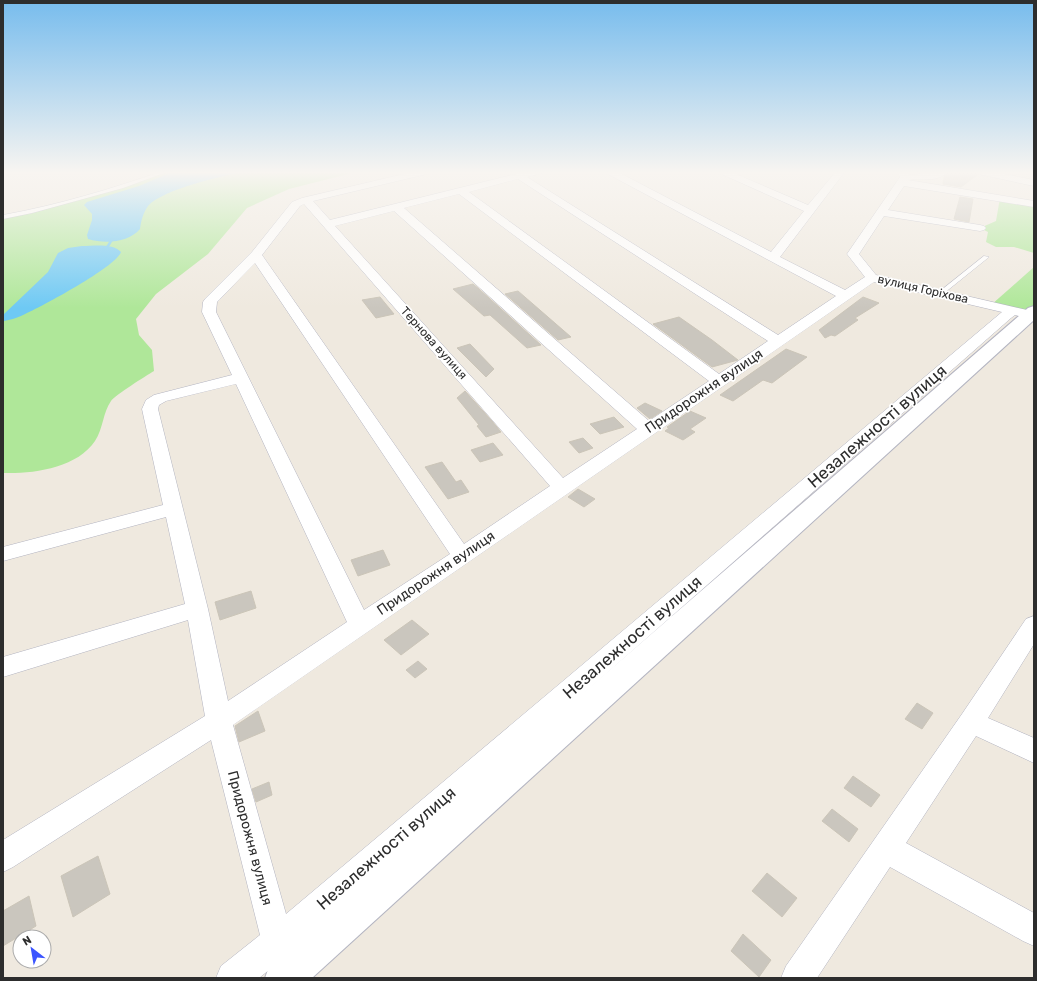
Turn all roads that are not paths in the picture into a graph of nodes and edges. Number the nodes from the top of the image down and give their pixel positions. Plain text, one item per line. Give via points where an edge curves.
1 (285, 217) edge
2 (322, 217) edge
3 (357, 217) edge
4 (407, 217) edge
5 (496, 217) edge
6 (583, 217) edge
7 (695, 217) edge
8 (805, 217) edge
9 (879, 217) edge
10 (911, 217) edge
11 (329, 224) junction
12 (980, 228) dead end
13 (256, 255) junction
14 (986, 257) dead end
15 (773, 258) junction
16 (872, 278) junction
17 (942, 293) junction
18 (845, 296) junction
19 (1026, 312) edge
20 (778, 341) junction
21 (240, 378) junction
22 (719, 381) junction
23 (648, 430) junction
24 (562, 488) junction
25 (173, 508) junction
26 (3, 554) edge
27 (462, 556) junction
28 (197, 608) junction
29 (360, 625) junction
30 (1034, 625) edge
31 (3, 667) edge
32 (219, 721) junction
33 (971, 722) junction
34 (1034, 751) edge
35 (886, 848) junction
36 (3, 857) edge
37 (1034, 930) edge
38 (278, 942) junction
39 (285, 977) edge
40 (233, 978) edge
41 (798, 978) edge

1 - 13 street
2 - 11 street, Тернова вулиця
3 - 11 street
4 - 23 street
5 - 22 street
6 - 20 street
7 - 15 street
8 - 15 street
9 - 16 street, вулиця Горіхова via 853,254
10 - 12 street
11 - 24 street, Тернова вулиця
13 - 21 street via 214,297 209,307 209,312
13 - 27 street
14 - 17 lane
15 - 18 street
16 - 17 street, вулиця Горіхова
16 - 18 street, Придорожня вулиця
17 - 19 street, вулиця Горіхова
18 - 20 street, Придорожня вулиця
19 - 38 street, Незалежності вулиця via 994,325
19 - 39 main road
20 - 22 street, Придорожня вулиця
21 - 25 street via 160,398 150,406
21 - 29 street
22 - 23 street, Придорожня вулиця
23 - 24 street, Придорожня вулиця
24 - 27 street, Придорожня вулиця
25 - 26 street
25 - 28 street
27 - 29 street, Придорожня вулиця
28 - 31 street
28 - 32 street
29 - 32 street, Придорожня вулиця
30 - 33 street
32 - 36 street
32 - 38 street, Придорожня вулиця
33 - 34 street
33 - 35 street
35 - 37 street
35 - 41 street
38 - 39 street, Придорожня вулиця
38 - 40 street, Незалежності вулиця

